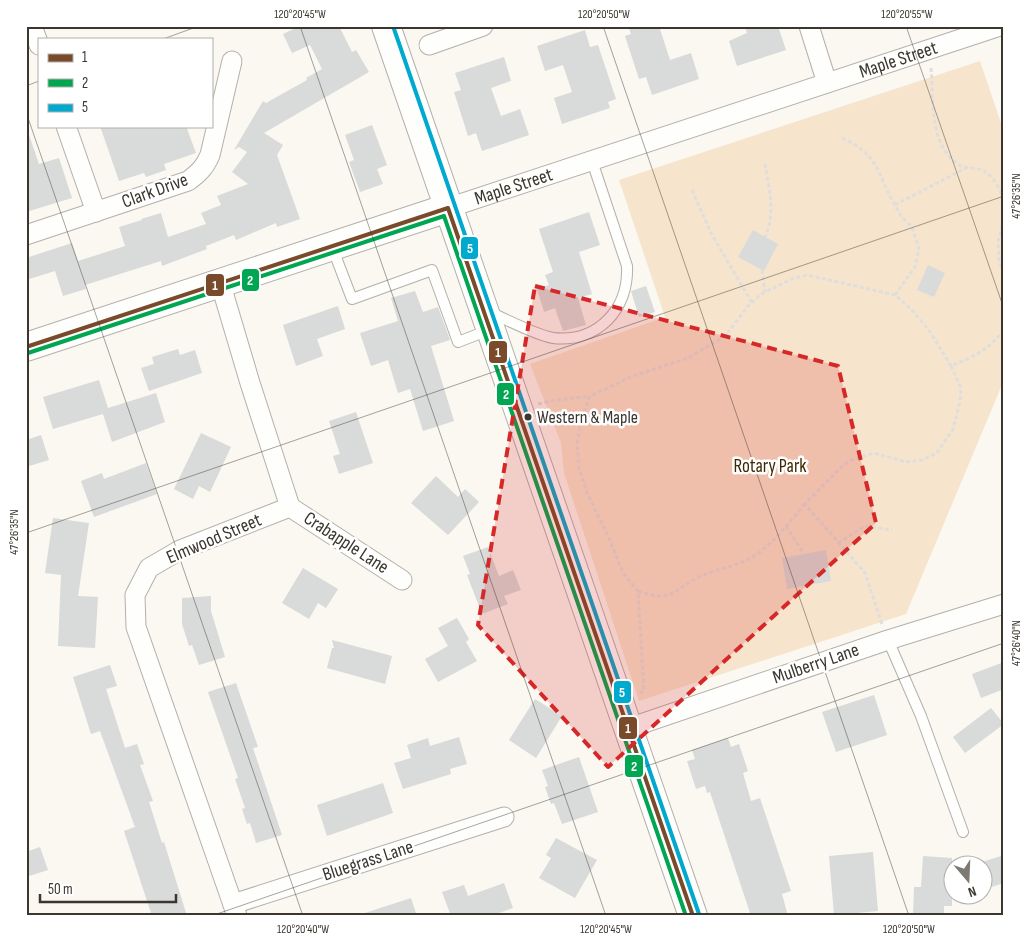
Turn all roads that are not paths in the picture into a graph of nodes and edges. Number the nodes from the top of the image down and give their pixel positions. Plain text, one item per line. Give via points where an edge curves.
1 (32, 26) edge
2 (386, 26) edge
3 (483, 26) edge
4 (809, 26) edge
5 (1000, 26) edge
6 (38, 42) edge
7 (429, 45) dead end
8 (232, 61) dead end
9 (827, 83) junction
10 (67, 128) edge
11 (592, 161) junction
12 (448, 208) junction
13 (96, 212) junction
14 (26, 235) edge
15 (332, 246) junction
16 (220, 282) junction
17 (487, 320) junction
18 (26, 347) edge
19 (290, 508) junction
20 (402, 580) dead end
21 (1004, 604) edge
22 (888, 640) junction
23 (629, 728) junction
24 (504, 817) dead end
25 (963, 832) dead end
26 (235, 910) edge
27 (693, 916) edge

1 - 6 street
2 - 12 main road
3 - 7 street
4 - 9 street
5 - 9 street, Maple Street
8 - 13 street, Clark Drive via 205,166 188,181
9 - 11 street, Maple Street
10 - 13 street
11 - 12 street, Maple Street
11 - 17 lane via 627,266 626,289 617,310 600,327 577,337 540,334
12 - 15 main road, Maple Street
12 - 17 main road
13 - 14 street, Clark Drive
15 - 16 main road, Maple Street
15 - 17 lane via 352,299 432,270 458,342
16 - 18 main road, Maple Street
16 - 19 street
17 - 23 main road
19 - 20 street, Crabapple Lane
19 - 26 street, Elmwood Street via 180,550 149,568 136,594 136,627
21 - 22 street, Mulberry Lane
22 - 23 street, Mulberry Lane
22 - 25 lane via 921,716
23 - 27 main road
24 - 26 street, Bluegrass Lane

